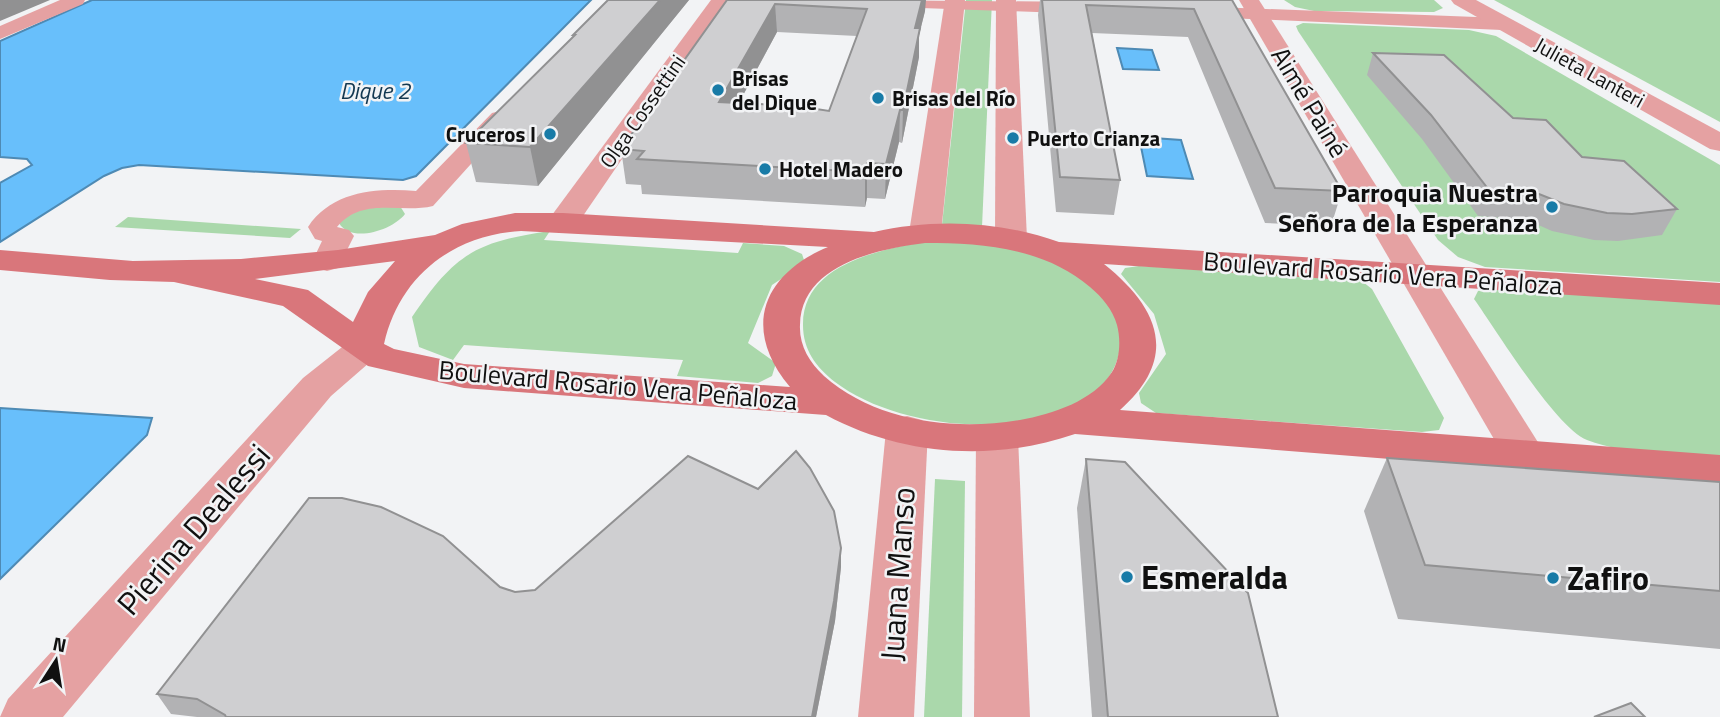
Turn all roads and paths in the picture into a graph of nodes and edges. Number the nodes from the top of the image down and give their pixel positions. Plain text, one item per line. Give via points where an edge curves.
1 (76, 0) edge
2 (721, 0) edge
3 (866, 0) edge
4 (1461, 0) edge
5 (955, 2) edge
6 (1006, 2) edge
7 (1253, 7) edge
8 (1112, 9) edge
9 (1165, 11) edge
10 (1502, 24) junction
11 (0, 33) edge
12 (512, 105) edge
13 (1720, 143) edge
14 (563, 222) junction
15 (926, 233) junction
16 (1012, 239) junction
17 (875, 240) junction
18 (446, 241) junction
19 (1047, 249) junction
20 (0, 260) edge
21 (327, 262) junction
22 (174, 272) junction
23 (1414, 276) junction
24 (1720, 294) edge
25 (364, 348) junction
26 (835, 403) junction
27 (1070, 420) junction
28 (906, 430) junction
29 (997, 437) junction
30 (1524, 455) junction
31 (1720, 470) edge
32 (28, 717) edge
33 (886, 717) edge
34 (1002, 717) edge

1 - 11 street
2 - 14 street, Olga Cossettini
3 - 5 street
4 - 10 street, Julieta Lanteri
5 - 6 street
5 - 15 street
6 - 8 street
6 - 16 street
7 - 9 street
7 - 10 street
7 - 23 street, Aimé Painé
10 - 13 street, Julieta Lanteri
12 - 21 street via 423,200 388,197 363,201 328,218 322,227 325,233 339,236
14 - 17 main road
14 - 18 main road via 515,222 472,230
15 - 16 main road
15 - 17 main road
16 - 19 main road
17 - 26 main road via 821,264 790,293 783,310 780,327 790,360 816,390
18 - 21 main road
18 - 25 main road via 412,264 385,293
19 - 23 main road, Boulevard Rosario Vera Peñaloza
19 - 27 main road via 1109,285 1123,300 1138,331 1132,371 1119,389
20 - 22 main road
21 - 22 main road
22 - 25 main road, Boulevard Rosario Vera Peñaloza via 295,298
23 - 24 main road, Boulevard Rosario Vera Peñaloza
23 - 30 street, Aimé Painé
25 - 26 main road, Boulevard Rosario Vera Peñaloza via 400,363 464,376
25 - 32 street, Pierina Dealessi via 317,387
26 - 28 main road
27 - 29 main road
27 - 30 main road
28 - 29 main road via 936,436
28 - 33 street, Juana Manso
29 - 34 street
30 - 31 main road

